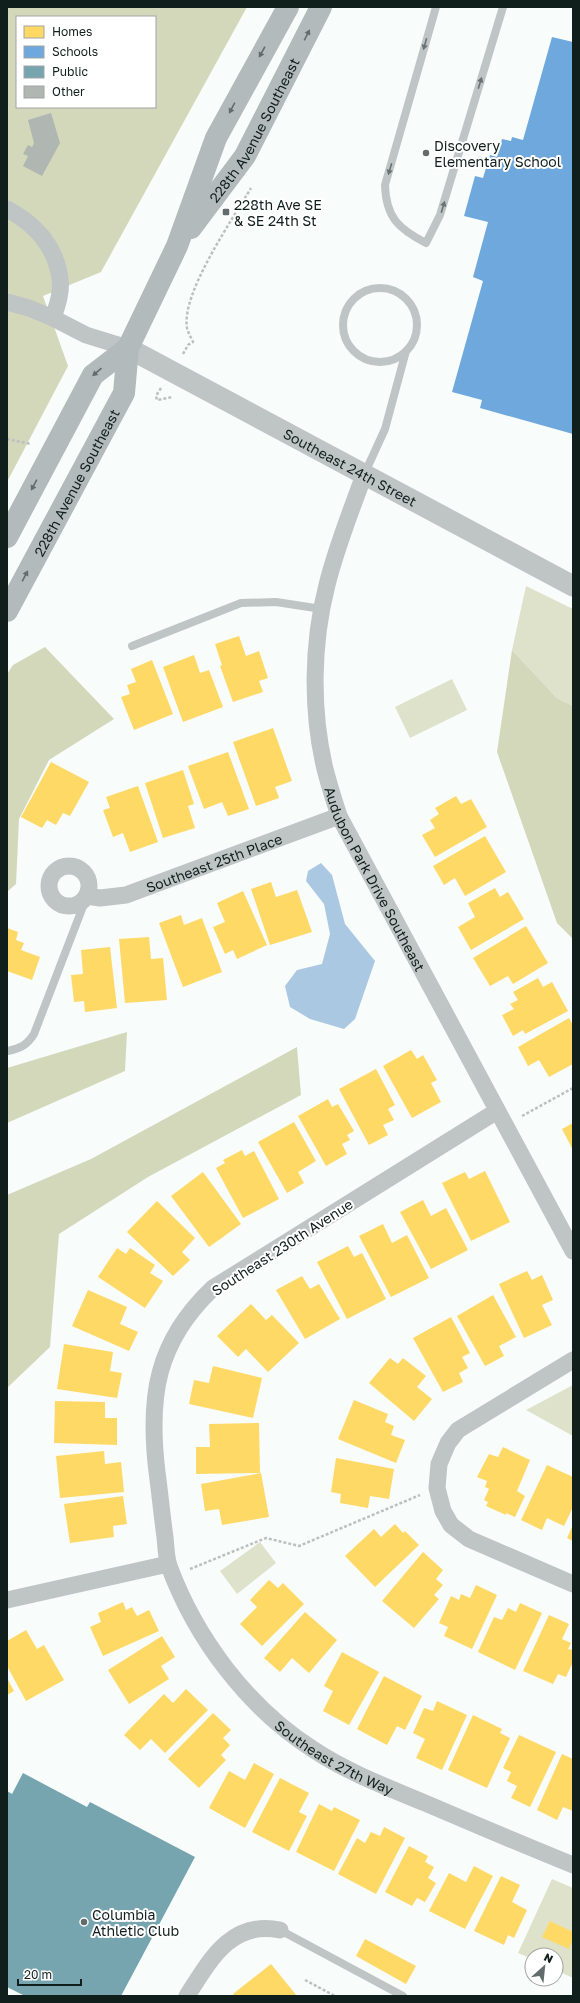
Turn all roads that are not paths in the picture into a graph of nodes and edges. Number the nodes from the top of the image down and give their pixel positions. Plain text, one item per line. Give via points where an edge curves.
1 (288, 7) edge
2 (321, 7) edge
3 (436, 7) edge
4 (503, 7) edge
5 (7, 209) edge
6 (177, 246) junction
7 (7, 302) edge
8 (53, 318) junction
9 (128, 348) junction
10 (406, 351) junction
11 (364, 475) junction
12 (7, 537) edge
13 (573, 586) edge
14 (322, 609) junction
15 (7, 611) edge
16 (132, 646) dead end
17 (339, 816) junction
18 (87, 896) joint
19 (8, 1051) dead end
20 (500, 1119) junction
21 (573, 1252) edge
22 (573, 1360) edge
23 (171, 1570) junction
24 (573, 1584) edge
25 (7, 1600) edge
26 (573, 1865) edge
27 (280, 1930) joint
28 (187, 1996) edge
29 (402, 1996) edge

1 -> 6 main road, 228th Avenue Southeast via 216,138
6 -> 2 main road, 228th Avenue Southeast via 245,156
3 -> 4 lane via 385,185 386,202 394,220 409,234 426,242 440,215
5 - 8 street via 36,228 47,242 60,280 59,298
6 - 9 main road, 228th Avenue Southeast
7 - 8 street
8 - 9 street via 86,335
9 - 11 street, Southeast 24th Street
9 -> 12 main road, 228th Avenue Southeast via 93,375
15 -> 9 main road, 228th Avenue Southeast via 124,393
10 - 10 lane via 413,342 417,330 416,318 405,297 383,288 371,288 360,293 351,302 344,318 344,337 350,348 371,361 384,362
10 - 11 lane via 385,429
11 - 13 street, Southeast 24th Street
11 - 14 street, Audubon Park Drive Southeast via 326,586
14 - 16 lane via 276,602 241,603
14 - 17 street, Audubon Park Drive Southeast via 318,633 316,684 318,725 325,768
17 - 18 street, Southeast 25th Place via 126,895 100,898
17 - 20 street, Audubon Park Drive Southeast
18 - 19 lane via 34,1034 29,1043
20 - 21 street, Audubon Park Drive Southeast
20 - 23 street, Southeast 230th Avenue via 213,1288 194,1307 174,1335 162,1364 155,1396 155,1453
22 - 24 street via 458,1430 439,1464 437,1488 443,1511 451,1525 469,1539
23 - 25 street
23 - 26 street, Southeast 27th Way via 211,1649 236,1683 274,1720 313,1750 357,1775
27 - 28 street via 266,1927 238,1934 209,1961
27 - 29 lane

